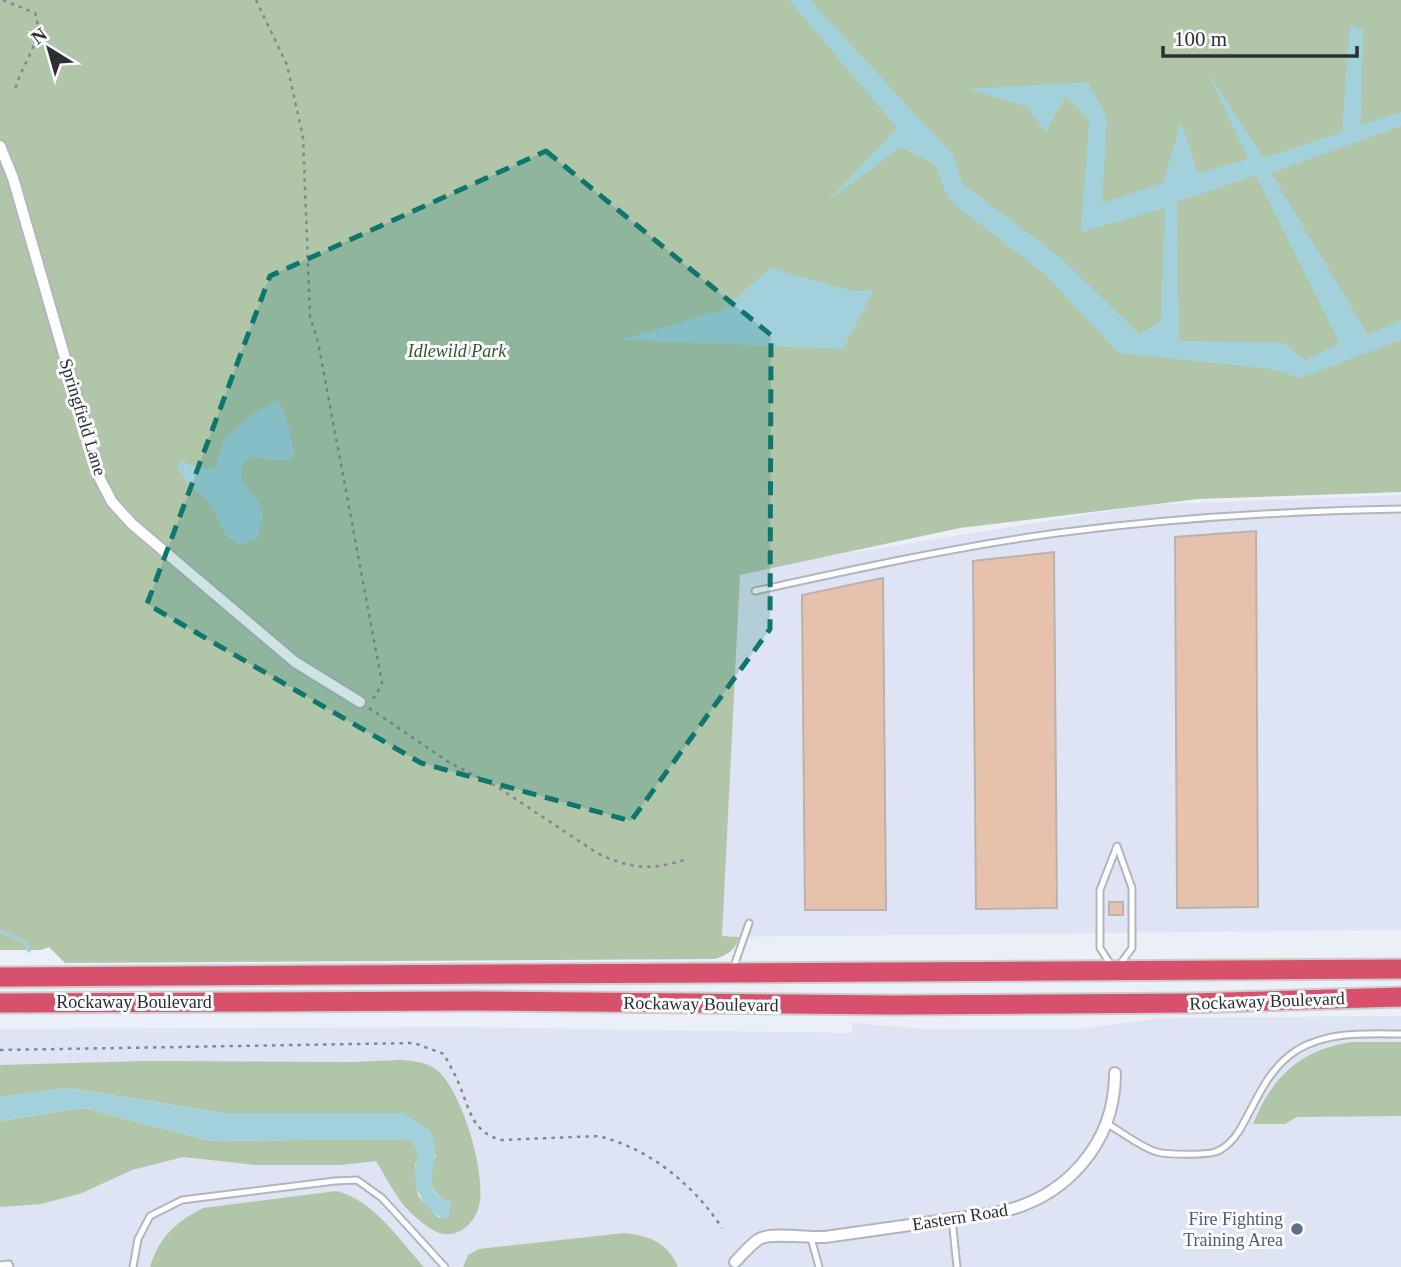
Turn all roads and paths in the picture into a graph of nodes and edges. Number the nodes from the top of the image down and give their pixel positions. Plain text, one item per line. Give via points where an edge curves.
1 (3, 0) edge
2 (256, 0) edge
3 (15, 90) dead end
4 (0, 146) edge
5 (1401, 509) edge
6 (755, 591) dead end
7 (360, 702) junction
8 (687, 859) dead end
9 (750, 923) dead end
10 (1401, 969) edge
11 (1115, 971) junction
12 (732, 973) junction
13 (0, 976) edge
14 (1401, 998) edge
15 (0, 1003) edge
16 (1401, 1034) edge
17 (0, 1050) edge
18 (1115, 1073) dead end
19 (1106, 1123) junction
20 (952, 1219) junction
21 (722, 1228) dead end
22 (811, 1238) junction
23 (735, 1262) dead end
24 (0, 1265) edge
25 (10, 1267) edge
26 (133, 1267) edge
27 (445, 1267) edge
28 (819, 1267) edge
29 (957, 1267) edge

1 - 3 path via 35,13 39,23
2 - 7 path via 287,65 303,136 310,317 382,683 375,697
4 - 7 street, Springfield Lane via 100,479 112,502 295,662
5 - 6 lane via 1221,517 1059,533 909,558
7 - 8 path via 450,763 496,786 613,861 650,868
9 - 12 lane
10 - 11 highway, Rockaway Boulevard
11 - 11 lane via 1132,947 1132,888 1117,846 1100,890 1100,948
11 - 12 highway, Rockaway Boulevard
12 - 13 highway, Rockaway Boulevard
14 - 15 highway, Rockaway Boulevard via 893,1005
16 - 19 lane via 1341,1035 1296,1051 1270,1074 1238,1133 1216,1152 1155,1152
17 - 21 path via 414,1042 444,1054 473,1122 488,1136 501,1140 598,1136 626,1145 677,1176 708,1206
18 - 19 street, Eastern Road via 1114,1100
19 - 20 street, Eastern Road via 1082,1165 1048,1194 1017,1208
20 - 22 street, Eastern Road
20 - 29 lane
22 - 23 street, Eastern Road via 764,1237
22 - 28 lane
24 - 25 lane
26 - 27 lane via 138,1239 150,1216 182,1200 335,1181 358,1181 382,1198

